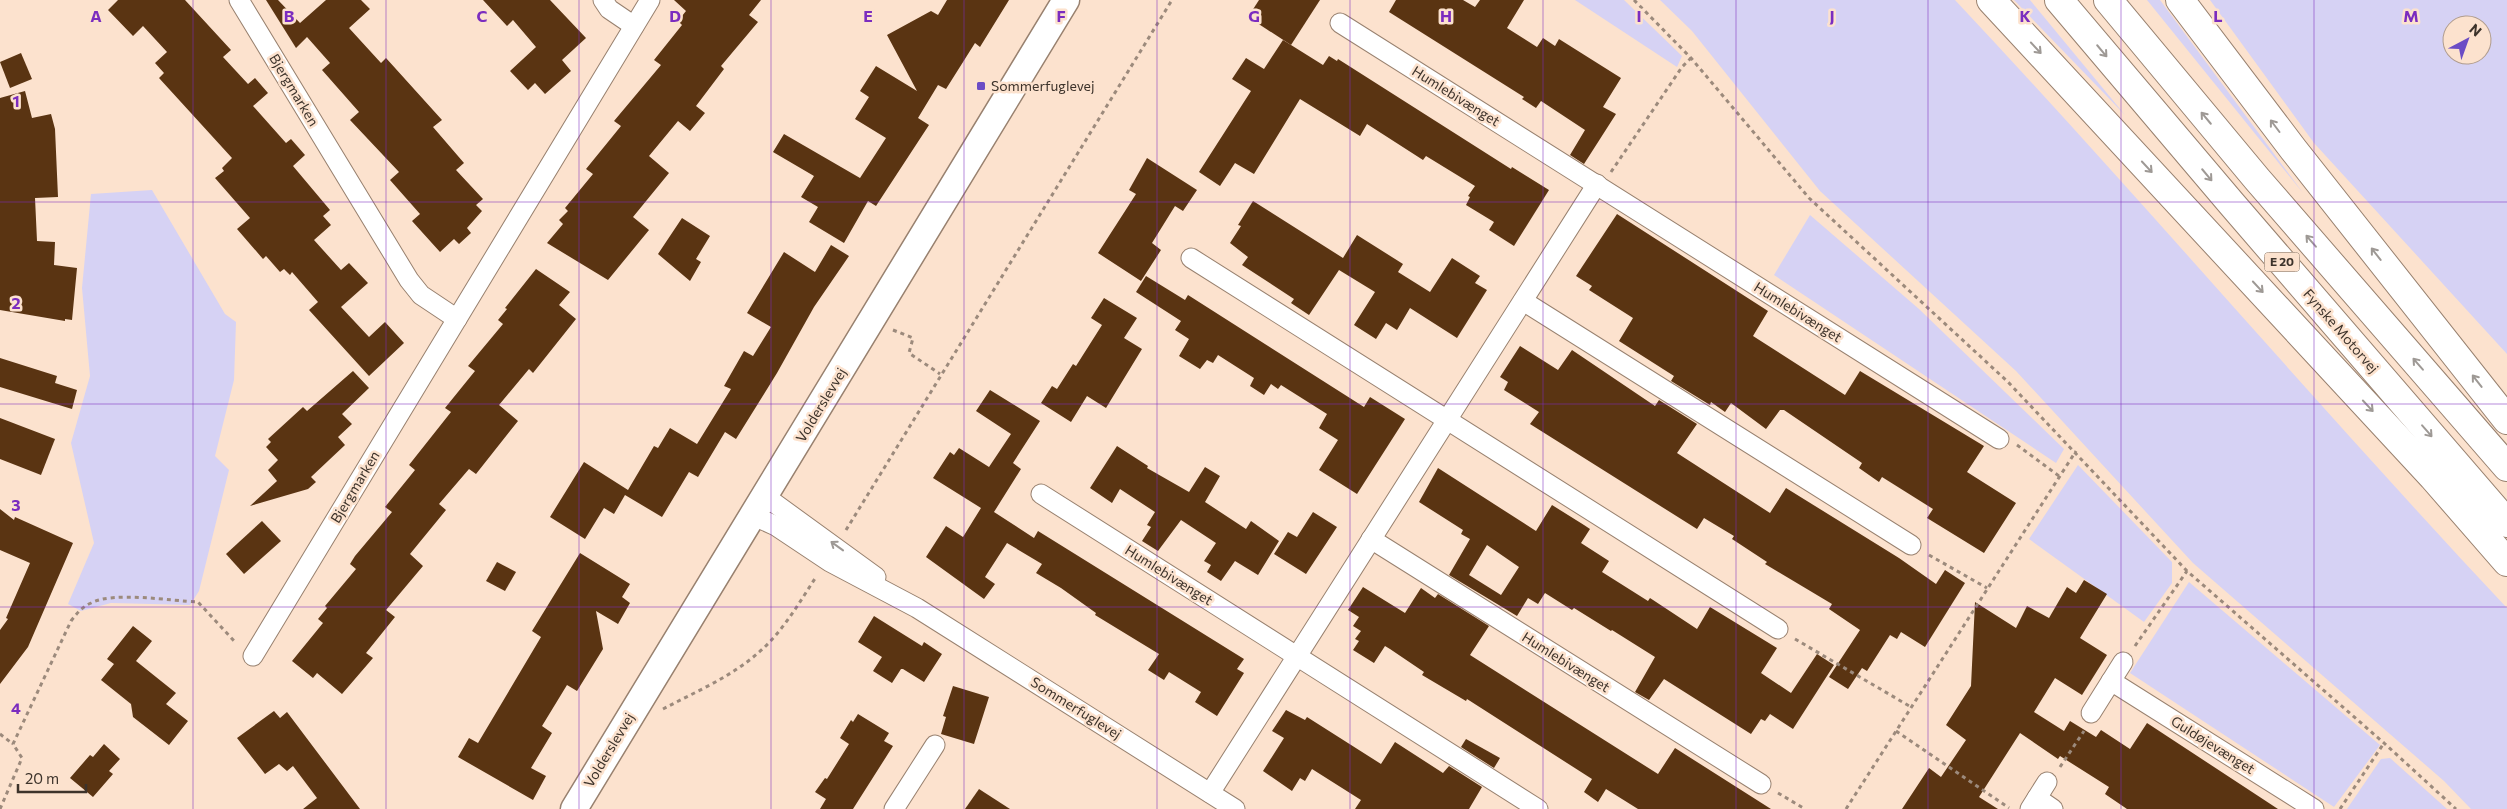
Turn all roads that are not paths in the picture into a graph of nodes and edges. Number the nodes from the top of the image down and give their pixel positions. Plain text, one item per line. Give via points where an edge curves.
1 (239, 0) edge
2 (603, 0) edge
3 (650, 0) edge
4 (1066, 0) edge
5 (1991, 0) edge
6 (2059, 0) edge
7 (2108, 0) edge
8 (2180, 0) edge
9 (1340, 23) dead end
10 (634, 26) junction
11 (1599, 186) junction
12 (1191, 258) dead end
13 (1523, 301) junction
14 (457, 319) junction
15 (1447, 420) junction
16 (2507, 420) edge
17 (1999, 440) road end
18 (2507, 467) edge
19 (1041, 494) dead end
20 (760, 506) junction
21 (2507, 522) edge
22 (1371, 539) junction
23 (1911, 545) road end
24 (2507, 562) edge
25 (1778, 629) road end
26 (253, 656) road end
27 (1297, 656) junction
28 (2123, 662) road end
29 (2111, 681) junction
30 (2091, 713) road end
31 (935, 744) dead end
32 (2047, 782) road end
33 (1762, 784) road end
34 (1210, 793) junction
35 (2033, 804) edge
36 (574, 809) edge
37 (894, 809) edge
38 (1235, 809) edge
39 (1538, 809) edge
40 (2053, 809) edge
41 (2314, 809) edge

1 - 14 street, Bjergmarken via 409,280 421,295
2 - 10 street via 609,9
3 - 10 street, Bjergmarken
4 - 20 street, Volderslevvej
5 -> 24 highway via 2433,477
6 -> 21 highway, Fynske Motorvej / E 20
18 -> 7 highway, E 20 via 2257,179
16 -> 8 highway
9 - 11 street, Humlebivænget
10 - 14 street, Bjergmarken
11 - 13 street
11 - 17 street, Humlebivænget
12 - 15 street
13 - 15 street
13 - 23 street
14 - 26 street, Bjergmarken
15 - 22 street
15 - 25 street
19 - 27 street, Humlebivænget
20 - 34 street, Sommerfuglevej
20 - 36 street, Volderslevvej
22 - 27 street
22 - 33 street, Humlebivænget
27 - 34 street
27 - 39 street, Humlebivænget
28 - 29 street
29 - 30 street
29 - 41 street, Guldøjevænget
31 - 37 street
32 - 35 street
34 - 38 street, Sommerfuglevej
35 - 40 street

